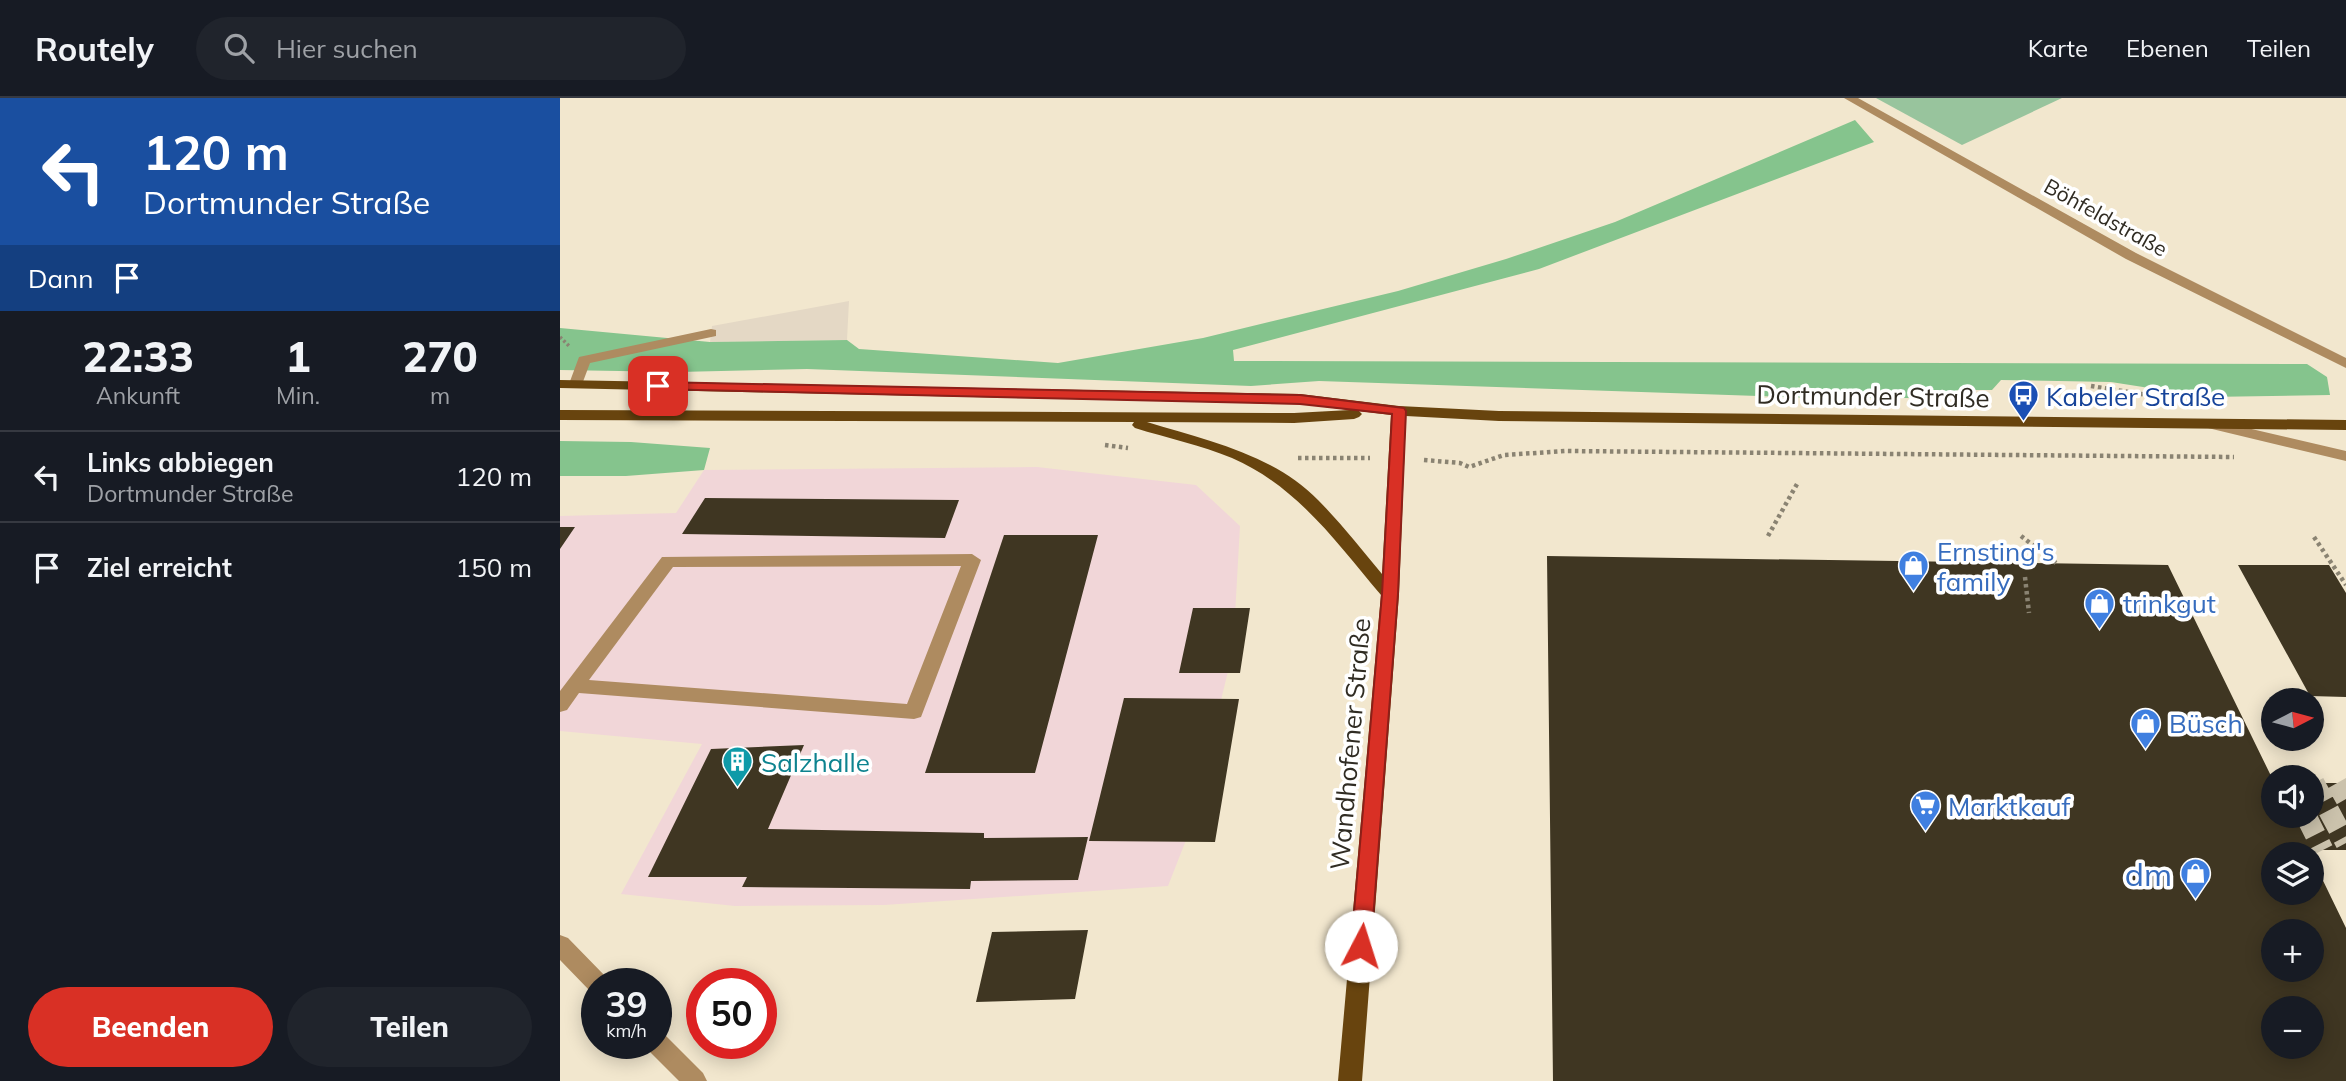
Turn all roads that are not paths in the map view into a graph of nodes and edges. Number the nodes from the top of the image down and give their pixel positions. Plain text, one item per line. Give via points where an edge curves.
1 (1850, 98) edge
2 (711, 334) dead end
3 (2346, 364) edge
4 (568, 384) edge
5 (1399, 411) junction
6 (560, 415) edge
7 (1088, 418) junction
8 (2213, 425) junction
9 (2346, 425) edge
10 (2346, 456) edge
11 (1390, 594) junction
12 (574, 686) junction
13 (560, 705) edge
14 (560, 945) edge
15 (582, 968) edge
16 (672, 1058) edge
17 (695, 1081) edge
18 (1350, 1081) edge

1 - 3 street, Böhfeldstraße via 2131,256
2 - 4 street via 584,360
4 - 5 main road, Dortmunder Straße via 1300,400
5 - 7 main road, Dortmunder Straße via 1294,418
5 - 8 main road, Dortmunder Straße
5 - 11 main road, Wandhofener Straße
6 - 7 main road, Dortmunder Straße
7 - 11 main road via 1151,426 1238,455 1283,481 1311,502
8 - 9 main road, Dortmunder Straße
8 - 10 street
11 - 18 main road, Wandhofener Straße
12 - 12 street via 668,561 972,560 914,712
12 - 13 street
14 - 15 street
16 - 17 street

